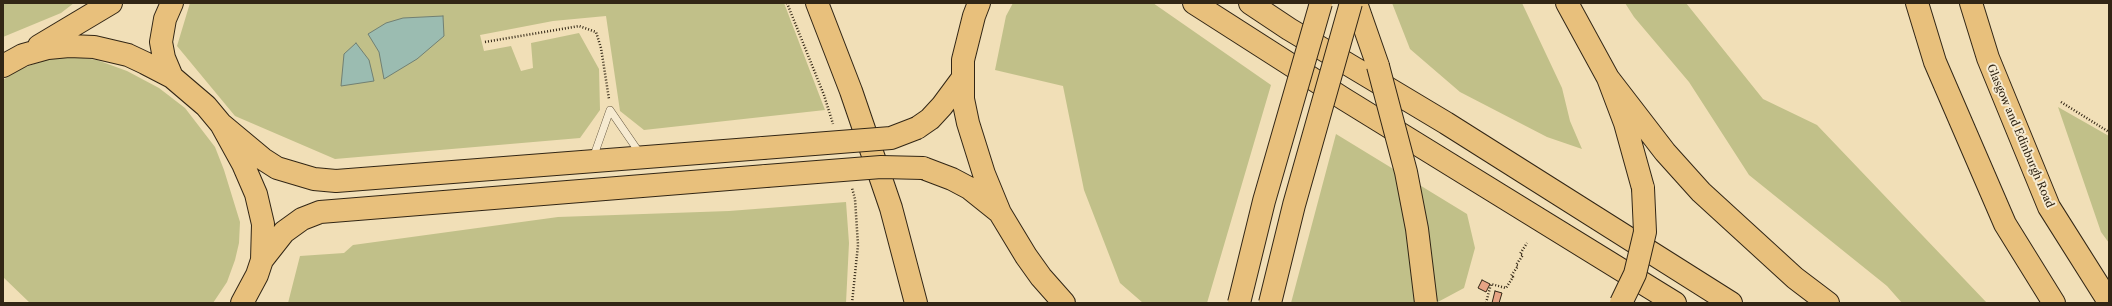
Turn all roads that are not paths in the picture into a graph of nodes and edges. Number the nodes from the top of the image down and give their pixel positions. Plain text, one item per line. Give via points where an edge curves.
1 (111, 3) edge
2 (172, 3) edge
3 (818, 3) edge
4 (979, 3) edge
5 (1194, 3) edge
6 (1250, 3) edge
7 (1320, 3) edge
8 (1350, 3) edge
9 (1356, 3) edge
10 (1917, 3) edge
11 (1971, 3) edge
12 (1570, 6) edge
13 (23, 55) junction
14 (3, 66) edge
15 (172, 77) junction
16 (1608, 78) junction
17 (962, 79) junction
18 (222, 124) junction
19 (642, 157) junction
20 (592, 160) junction
21 (1000, 213) junction
22 (262, 260) junction
23 (1060, 300) edge
24 (2109, 302) edge
25 (242, 303) edge
26 (916, 303) edge
27 (1239, 303) edge
28 (1270, 303) edge
29 (1426, 303) edge
30 (1621, 303) edge
31 (1675, 303) edge
32 (1731, 303) edge
33 (1828, 303) edge
34 (2054, 303) edge

1 - 13 highway
2 - 15 highway via 165,19 161,42
3 - 26 highway via 852,91 891,208
4 - 17 highway via 962,60
5 - 31 highway via 1344,99
6 - 32 highway
7 - 27 highway, bridge via 1264,201
8 - 28 highway, bridge via 1294,205
9 - 29 highway, bridge via 1378,66 1406,172 1417,229
10 - 34 highway via 1935,62 2005,224
11 - 24 highway, Glasgow and Edinburgh Road via 1988,58 2049,207
12 - 16 highway
13 - 14 highway
13 - 15 highway via 55,47 94,47 128,55
15 - 18 highway via 191,91
16 - 30 highway, bridge via 1625,123 1643,188 1645,232 1635,274
16 - 33 highway via 1665,152 1700,192 1795,278
17 - 19 highway, bridge via 930,119 917,128 891,138
17 - 21 highway via 963,99 970,130
18 - 20 highway via 277,168 314,179 360,180
18 - 22 highway via 256,194 263,224
19 - 20 highway
19 - 20 lane via 610,110
21 - 22 highway, bridge via 952,179 922,168 881,167 320,212 302,219 284,232
21 - 23 highway via 1026,256
22 - 25 highway

